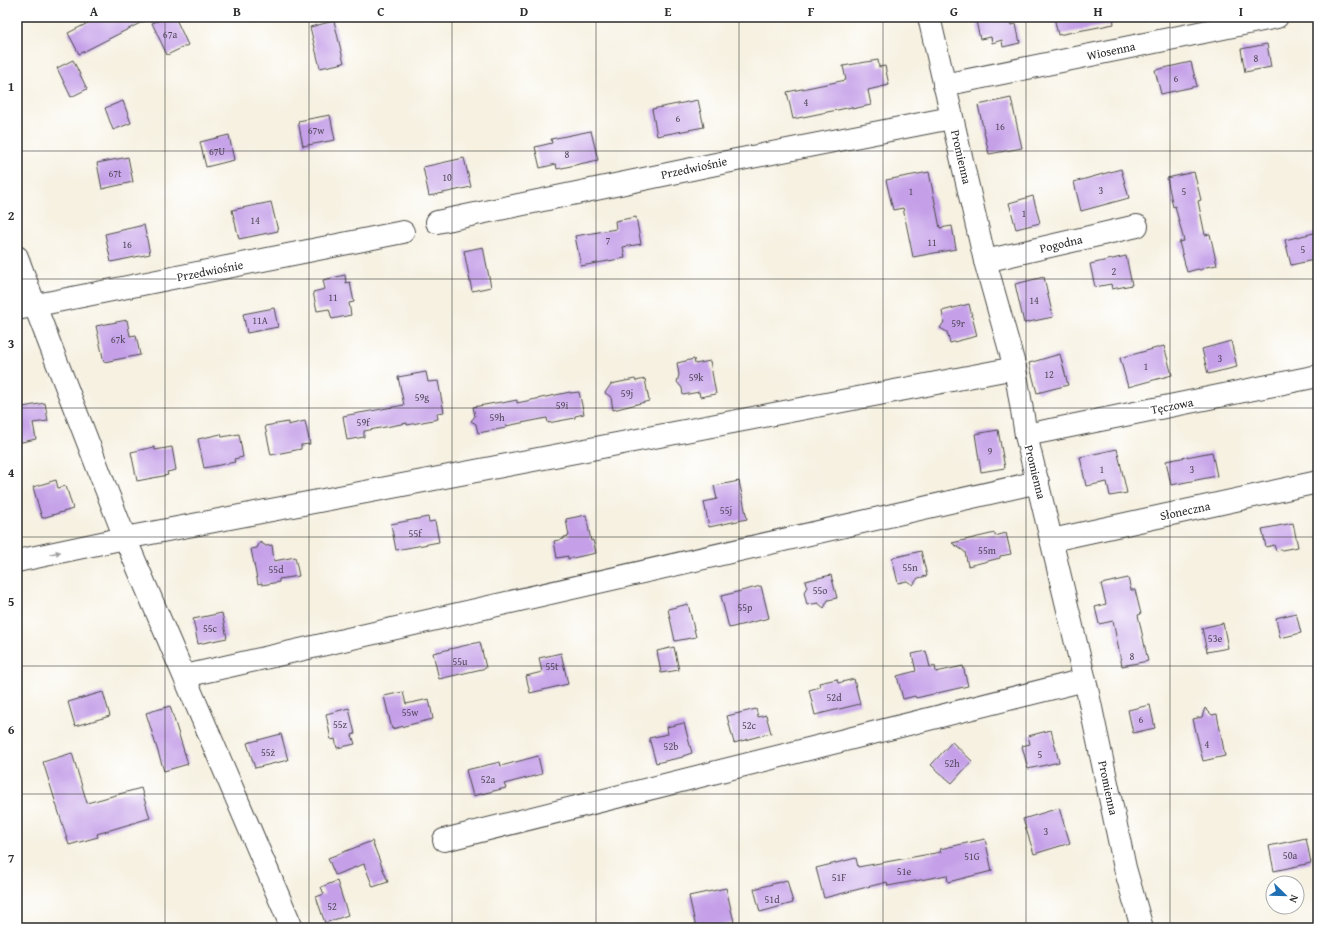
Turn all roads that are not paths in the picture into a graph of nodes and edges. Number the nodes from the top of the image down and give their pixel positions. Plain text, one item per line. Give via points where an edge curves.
1 (929, 17) edge
2 (1277, 17) edge
3 (944, 85) junction
4 (952, 118) junction
5 (437, 222) dead end
6 (1137, 226) dead end
7 (403, 232) dead end
8 (17, 257) edge
9 (985, 261) junction
10 (26, 308) edge
11 (1015, 368) junction
12 (1318, 376) edge
13 (1026, 435) junction
14 (1038, 482) junction
15 (1318, 482) edge
16 (125, 538) junction
17 (1052, 540) junction
18 (17, 561) edge
19 (185, 676) junction
20 (1085, 680) junction
21 (444, 840) dead end
22 (292, 928) edge
23 (1142, 928) edge

1 - 3 street, Promienna
2 - 3 street, Wiosenna
3 - 4 street, Promienna
4 - 5 street, Przedwiośnie
4 - 9 street, Promienna
6 - 9 street, Pogodna
7 - 10 street, Przedwiośnie
8 - 10 street
9 - 11 street, Promienna
10 - 16 street
11 - 13 street, Promienna
11 - 16 street
12 - 13 street, Tęczowa
13 - 14 street, Promienna
14 - 17 street, Promienna
14 - 19 street
15 - 17 street, Słoneczna
18 -> 16 street
16 - 19 street
17 - 20 street, Promienna
19 - 22 street
20 - 21 street
20 - 23 street, Promienna via 1125,868

